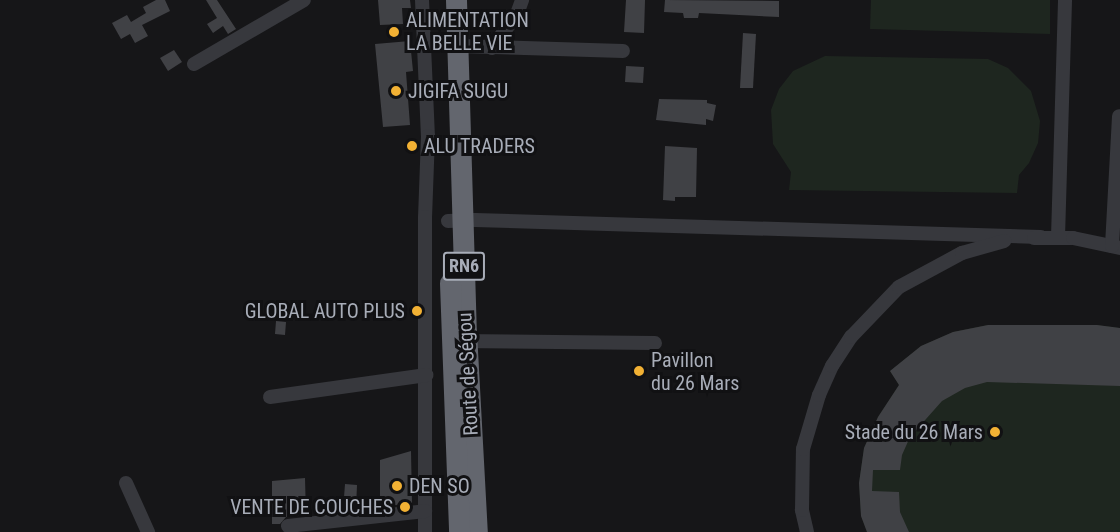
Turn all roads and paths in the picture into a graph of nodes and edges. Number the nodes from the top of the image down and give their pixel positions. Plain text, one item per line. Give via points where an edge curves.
1 (304, 0) edge
2 (422, 0) edge
3 (444, 0) edge
4 (456, 0) edge
5 (522, 0) edge
6 (1065, 0) edge
7 (458, 46) junction
8 (492, 48) junction
9 (623, 51) dead end
10 (194, 64) dead end
11 (1119, 116) edge
12 (455, 221) junction
13 (1041, 237) junction
14 (1058, 237) junction
15 (1116, 247) edge
16 (458, 337) junction
17 (655, 339) dead end
18 (426, 375) junction
19 (270, 397) dead end
20 (126, 483) dead end
21 (425, 511) junction
22 (288, 526) dead end
23 (148, 532) edge
24 (425, 532) edge
25 (459, 532) edge
26 (477, 532) edge
27 (807, 532) edge

1 - 10 street
2 - 18 street via 428,136
3 - 12 highway, Route de Ségou / RN6
4 - 7 highway, Route de Ségou / RN6
5 - 8 street via 517,14
6 - 14 street
7 - 8 street
7 - 12 highway, Route de Ségou / RN6
8 - 9 street
11 - 15 street
12 - 13 street
12 - 16 highway, Route de Ségou / RN6
13 - 14 street
13 - 27 street via 991,243 934,266 899,287 851,337 819,395 803,449 802,510
14 - 15 street
16 - 17 street
16 - 25 highway, Route de Ségou / RN6
16 - 26 highway, Route de Ségou / RN6
18 - 19 street
18 - 21 street
20 - 23 street
21 - 22 street
21 - 24 street

